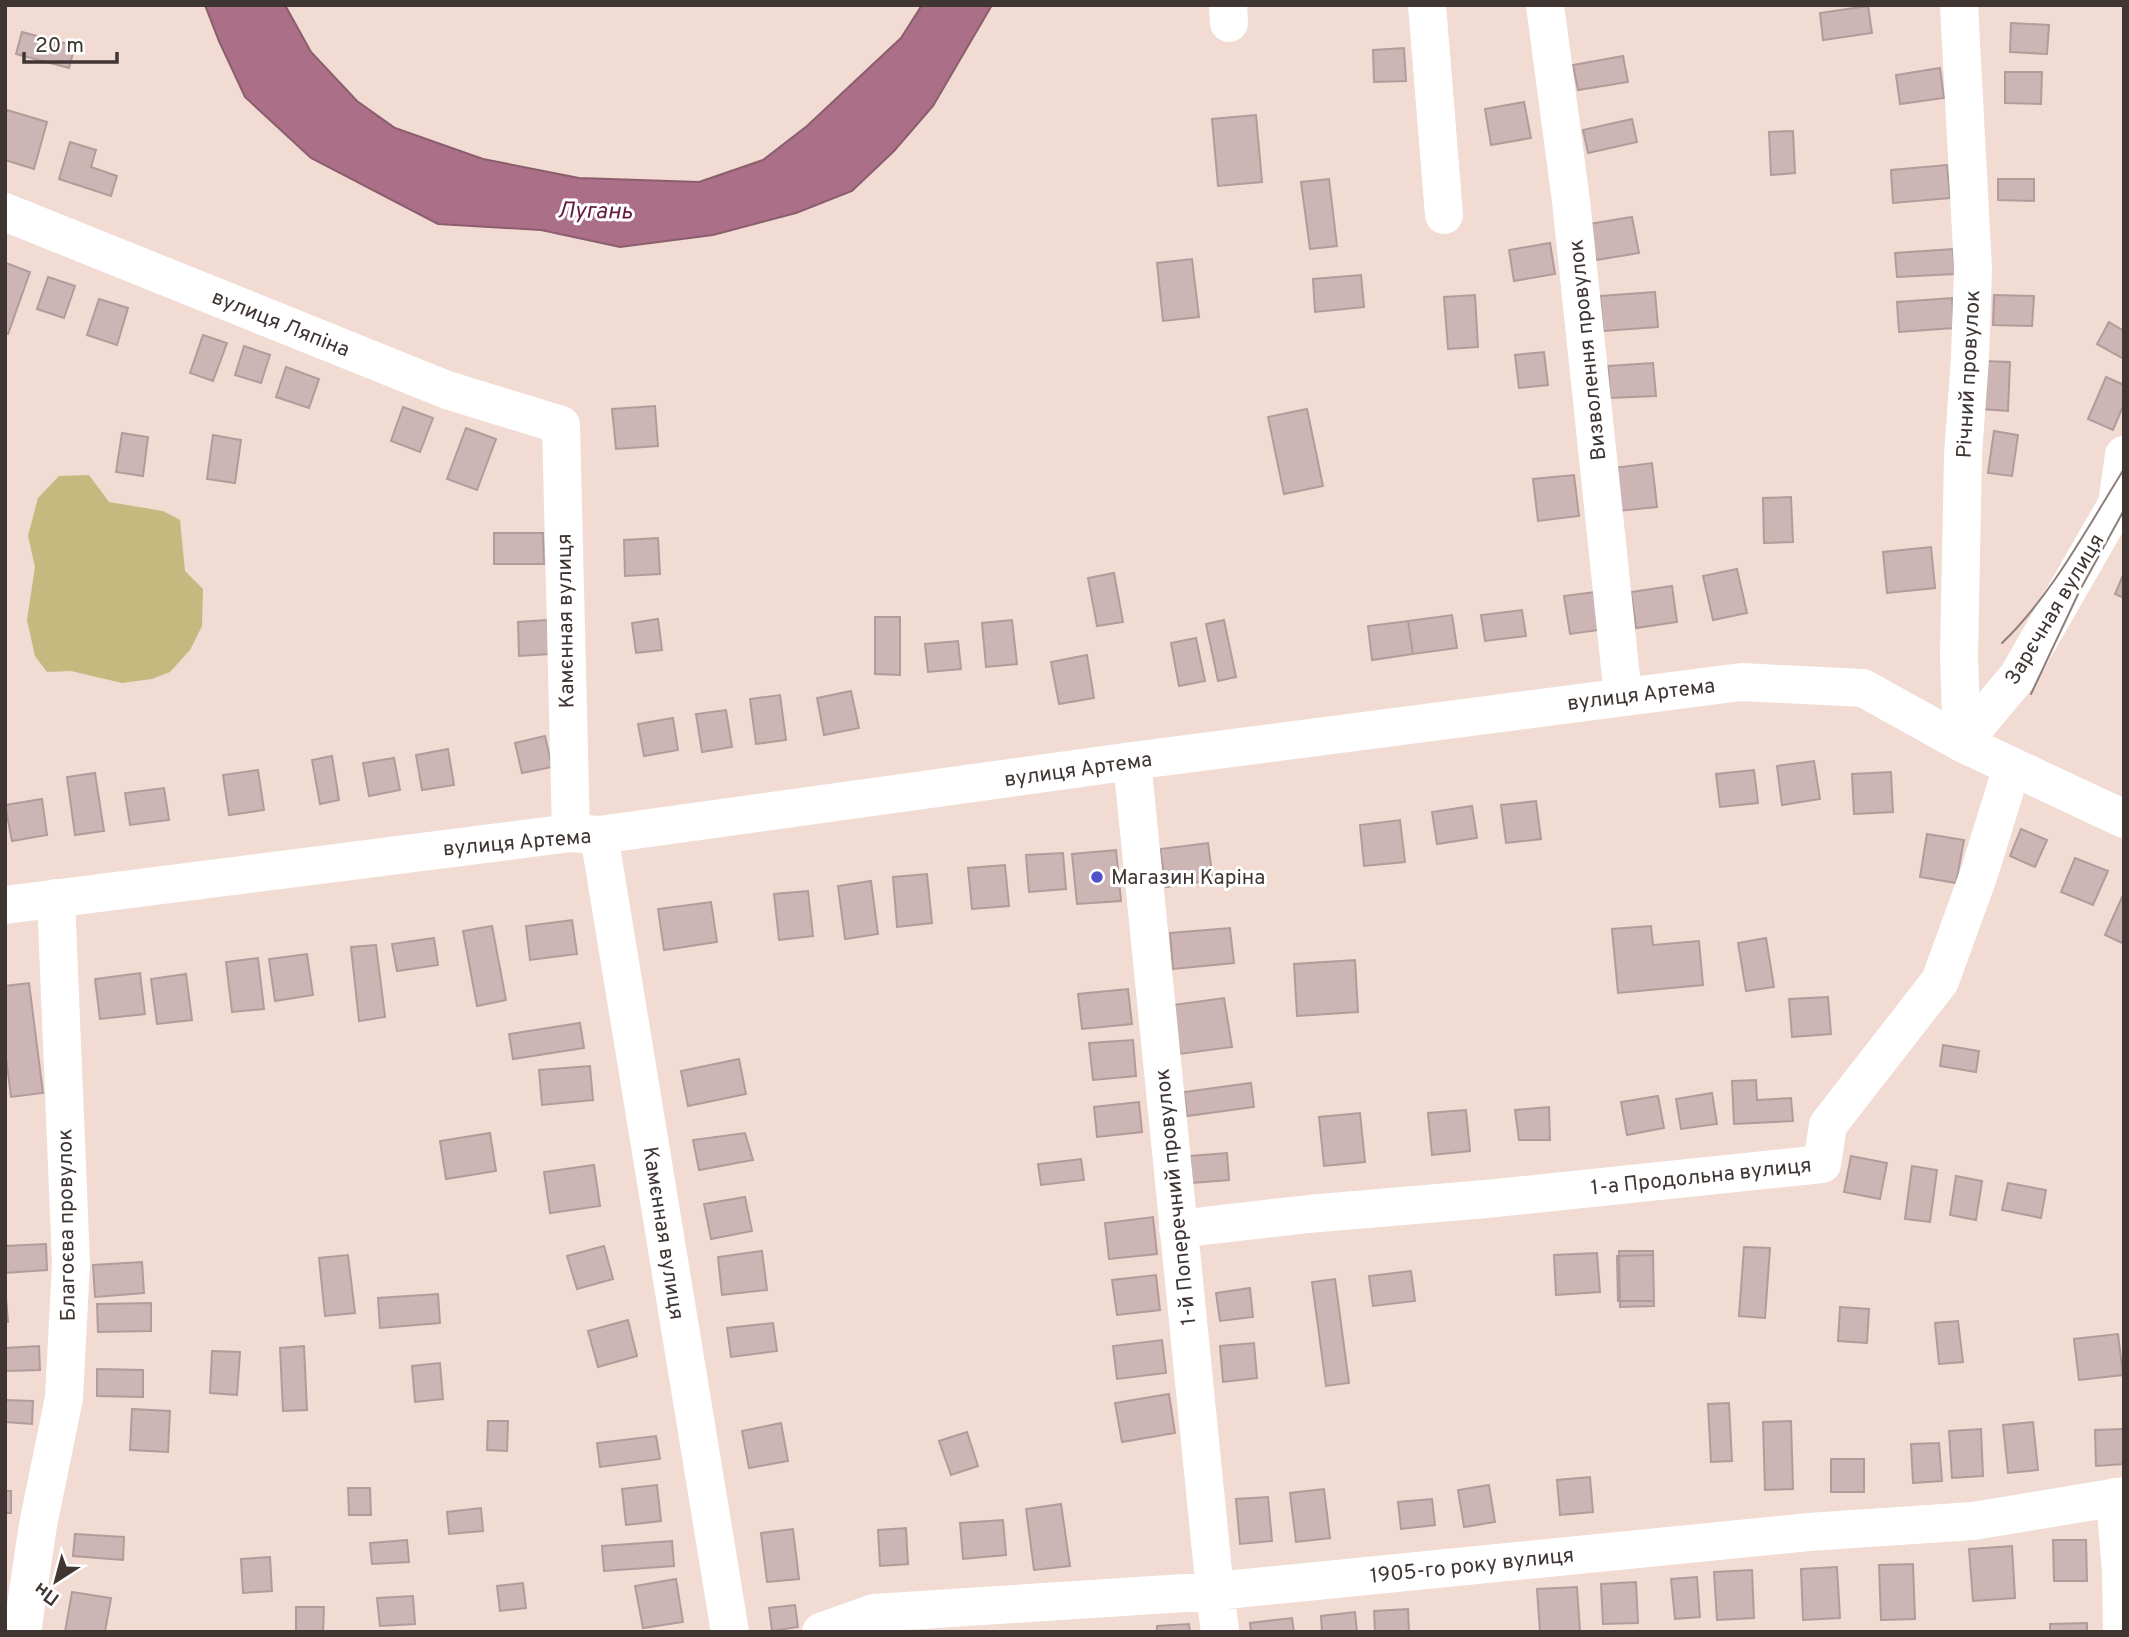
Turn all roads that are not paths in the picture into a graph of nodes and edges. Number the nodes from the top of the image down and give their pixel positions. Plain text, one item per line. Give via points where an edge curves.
1 (1427, 5) edge
2 (1545, 5) edge
3 (1959, 5) edge
4 (5, 212) edge
5 (1444, 215) dead end
6 (561, 425) joint
7 (2124, 456) edge
8 (2120, 501) edge
9 (1623, 696) junction
10 (1962, 743) junction
11 (1132, 761) junction
12 (2012, 767) junction
13 (2124, 819) edge
14 (580, 828) junction
15 (57, 898) junction
16 (5, 905) edge
17 (1178, 1230) junction
18 (2119, 1496) edge
19 (18, 1567) edge
20 (1214, 1591) junction
21 (22, 1632) edge
22 (730, 1632) edge
23 (821, 1632) edge
24 (1220, 1632) edge
25 (2122, 1632) edge

1 - 5 street
2 - 9 street, Визволення провулок via 1571,201
3 - 10 street, Річний провулок via 1973,269 1963,455
4 - 6 street, вулиця Ляпіна via 447,390
6 - 14 street, Камєнная вулиця
7 - 8 street, Зарєчная вулиця
8 - 10 street, Зарєчная вулиця via 2018,676
9 - 10 street, вулиця Артема via 1741,682 1863,688
9 - 11 street, вулиця Артема
10 - 12 street, вулиця Артема
11 - 14 street, вулиця Артема
11 - 17 street, 1-й Поперечний провулок
12 - 13 street, вулиця Артема
12 - 17 street, 1-а Продольна вулиця via 1940,981 1828,1125 1822,1164
14 - 15 street, вулиця Артема
14 - 22 street, Камєнная вулиця
15 - 16 street, вулиця Артема
15 - 19 street, Благоєва провулок via 71,1263 64,1398
17 - 20 street, 1-й Поперечний провулок
18 - 20 street, 1905-го року вулиця via 1973,1521 1809,1532
18 - 25 street
19 - 21 street, Благоєва провулок
20 - 23 street, 1905-го року вулиця via 874,1613
20 - 24 street, 1-й Поперечний провулок

